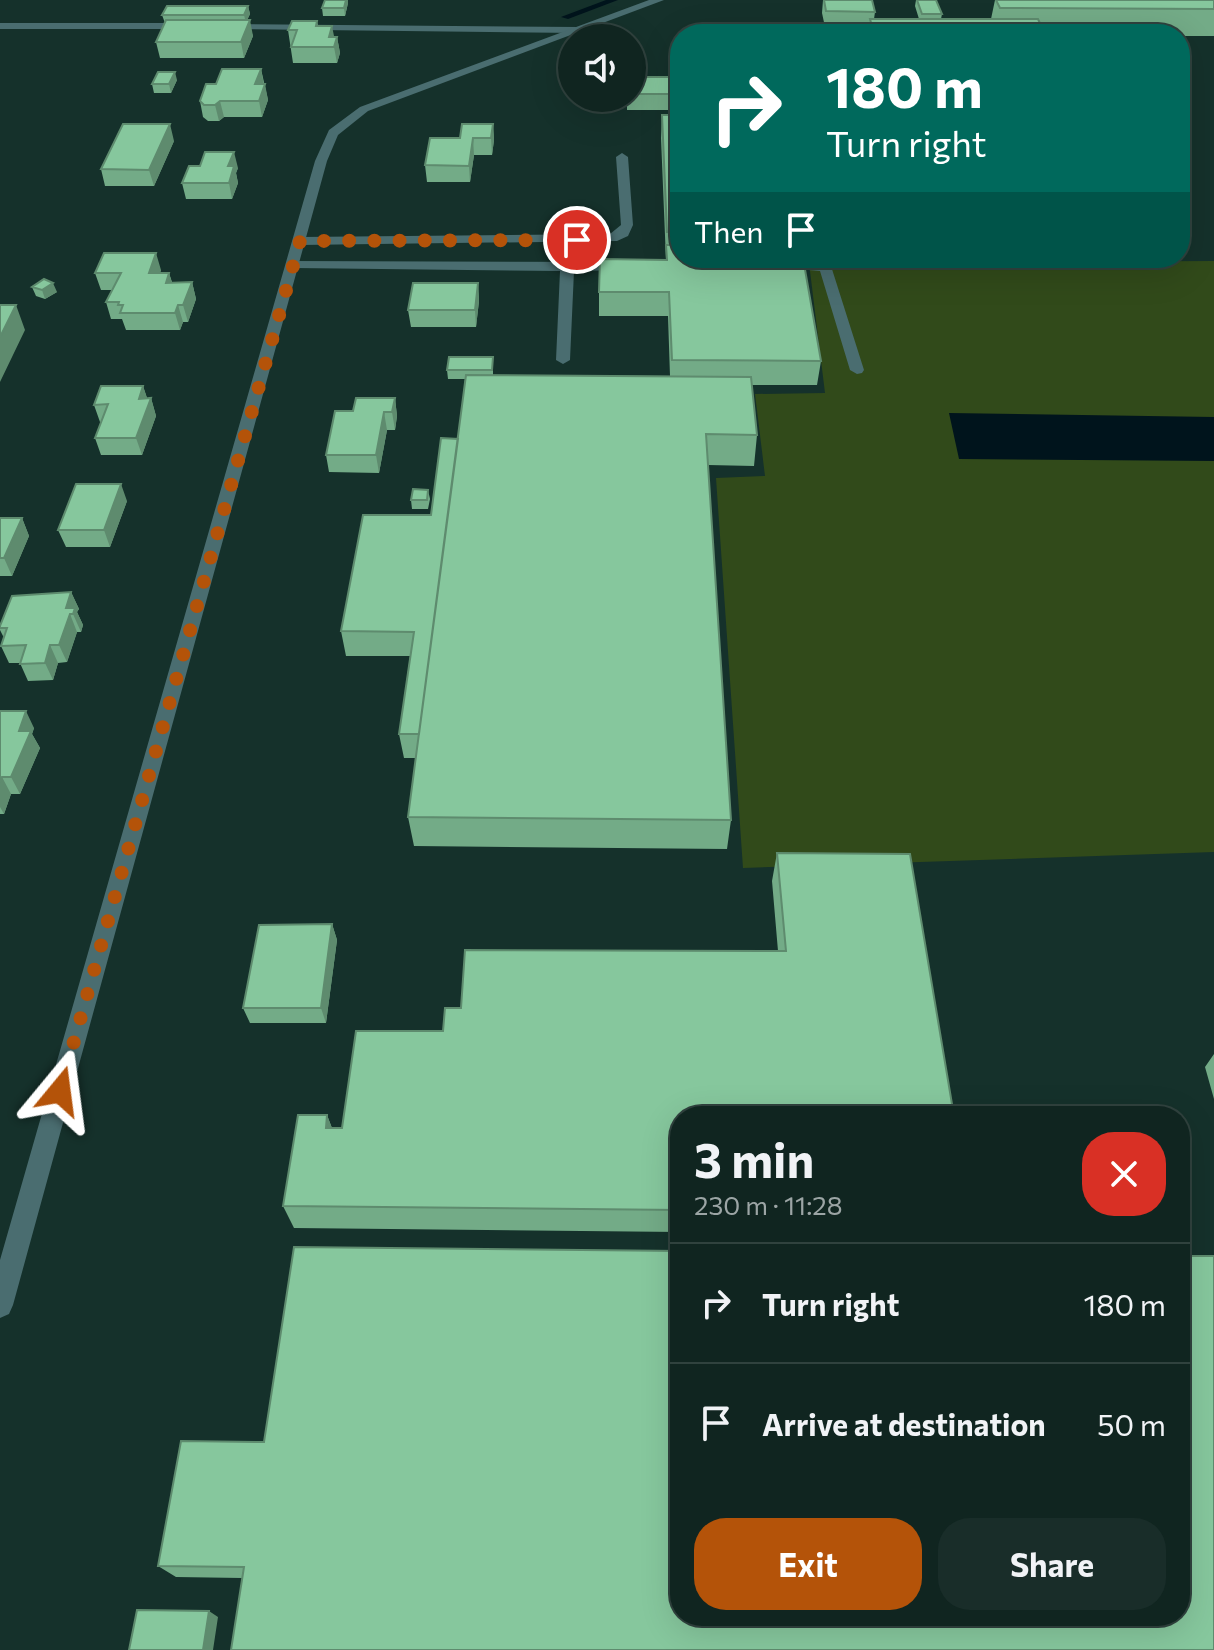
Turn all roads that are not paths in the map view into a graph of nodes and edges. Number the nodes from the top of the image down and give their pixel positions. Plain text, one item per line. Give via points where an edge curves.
1 (659, 0) edge
2 (595, 24) edge
3 (0, 26) edge
4 (197, 26) edge
5 (212, 26) edge
6 (558, 30) edge
7 (558, 37) edge
8 (622, 157) dead end
9 (300, 241) junction
10 (294, 264) junction
11 (645, 266) edge
12 (567, 267) junction
13 (823, 268) edge
14 (563, 360) dead end
15 (857, 370) dead end
16 (0, 1305) edge

1 - 2 street
3 - 4 street
5 - 6 street
7 - 9 street via 364,109 333,133
8 - 9 street via 627,225 612,238
9 - 10 street
10 - 12 street
10 - 16 street
11 - 12 street
12 - 14 street
13 - 15 street

